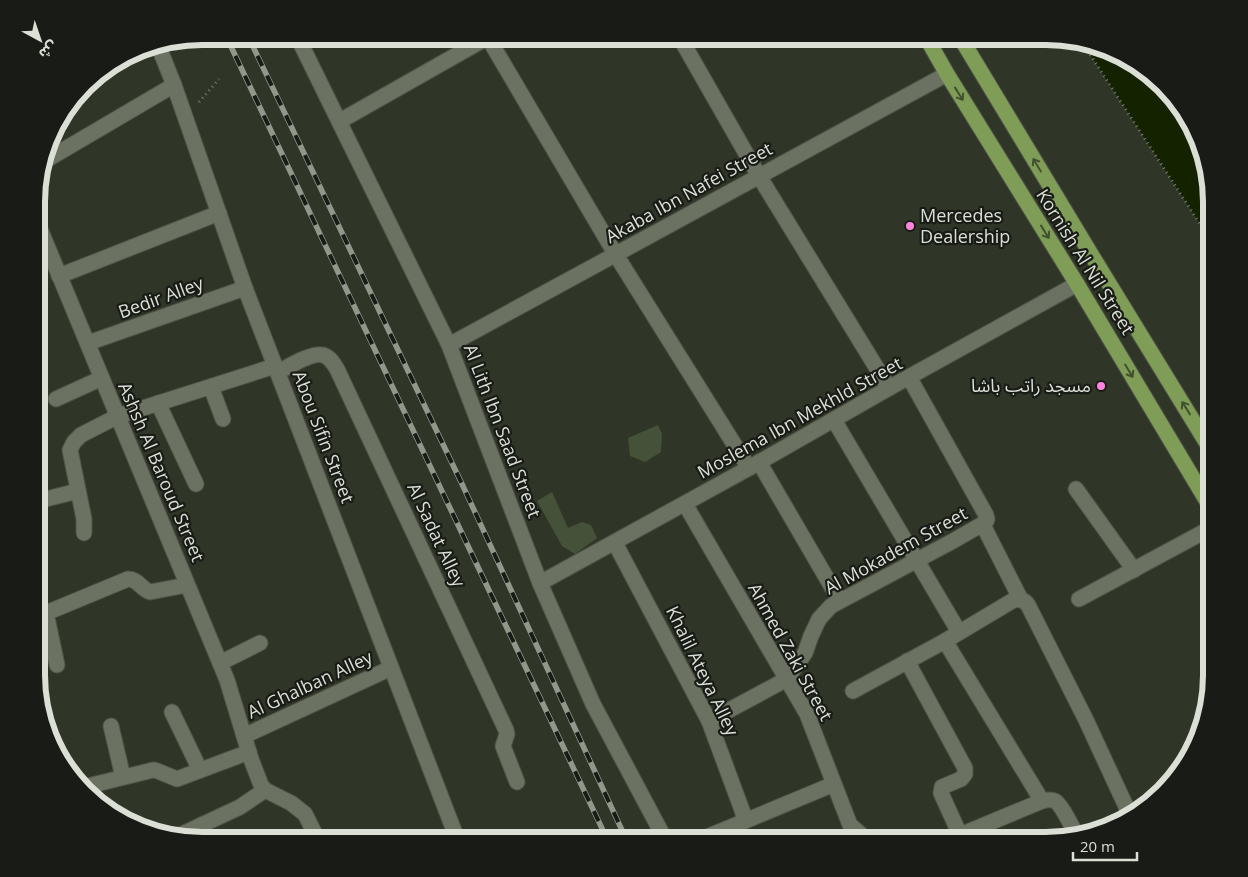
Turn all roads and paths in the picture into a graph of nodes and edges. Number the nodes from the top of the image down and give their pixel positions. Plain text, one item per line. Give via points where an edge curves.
1 (302, 45) edge
2 (474, 45) edge
3 (493, 45) edge
4 (684, 45) edge
5 (931, 45) edge
6 (965, 45) edge
7 (160, 51) edge
8 (1088, 51) edge
9 (946, 74) junction
10 (219, 79) dead end
11 (174, 85) junction
12 (186, 118) junction
13 (340, 121) junction
14 (51, 157) edge
15 (759, 176) junction
16 (219, 212) junction
17 (1203, 229) edge
18 (45, 242) edge
19 (50, 254) junction
20 (616, 255) junction
21 (45, 258) edge
22 (59, 276) junction
23 (1077, 284) junction
24 (245, 288) junction
25 (88, 344) junction
26 (449, 345) junction
27 (276, 369) junction
28 (102, 378) junction
29 (909, 378) junction
30 (211, 387) junction
31 (889, 388) junction
32 (56, 399) dead end
33 (158, 403) junction
34 (118, 416) junction
35 (223, 419) dead end
36 (834, 420) junction
37 (1203, 437) edge
38 (754, 465) junction
39 (196, 484) dead end
40 (1076, 489) dead end
41 (78, 491) junction
42 (1203, 495) edge
43 (45, 499) edge
44 (684, 504) junction
45 (983, 525) junction
46 (1203, 532) edge
47 (84, 534) dead end
48 (615, 542) junction
49 (916, 560) junction
50 (1134, 570) junction
51 (540, 583) junction
52 (188, 585) junction
53 (1079, 599) dead end
54 (1021, 600) junction
55 (840, 601) junction
56 (45, 611) edge
57 (45, 623) edge
58 (958, 632) junction
59 (945, 640) junction
60 (260, 643) dead end
61 (907, 661) junction
62 (220, 663) junction
63 (57, 665) dead end
64 (391, 668) junction
65 (787, 679) junction
66 (853, 691) dead end
67 (172, 712) dead end
68 (709, 721) junction
69 (111, 726) dead end
70 (244, 736) junction
71 (249, 752) junction
72 (200, 770) junction
73 (123, 777) junction
74 (517, 782) dead end
75 (834, 784) junction
76 (90, 785) edge
77 (265, 790) junction
78 (1042, 801) junction
79 (1127, 809) edge
80 (745, 821) junction
81 (201, 826) junction
82 (1073, 829) edge
83 (189, 831) edge
84 (203, 832) edge
85 (314, 832) edge
86 (455, 832) edge
87 (661, 832) edge
88 (719, 832) edge
89 (857, 832) edge
90 (951, 832) edge
91 (967, 832) edge

1 - 13 street, Al Lith Ibn Saad Street
2 - 13 street
3 - 20 street
4 - 15 street
5 - 9 highway, Kornish Al Nil Street
37 -> 6 highway, Kornish Al Nil Street
7 - 11 street, Abou Sifin Street
8 - 17 path
9 - 15 street, Akaba Ibn Nafei Street
9 -> 23 highway, Kornish Al Nil Street
10 - 12 path
11 - 12 street, Abou Sifin Street
11 - 14 street
12 - 16 street, Abou Sifin Street
13 - 26 street, Al Lith Ibn Saad Street
15 - 20 street, Akaba Ibn Nafei Street
15 - 31 street
16 - 22 street
16 - 24 street, Abou Sifin Street
18 - 19 street, Ashsh Al Baroud Street
19 - 21 street
19 - 22 street, Ashsh Al Baroud Street
20 - 26 street, Akaba Ibn Nafei Street
20 - 38 street
22 - 25 street, Ashsh Al Baroud Street
23 - 29 street, Moslema Ibn Mekhld Street
23 -> 42 highway, Kornish Al Nil Street
24 - 25 street, Bedir Alley
24 - 27 street, Abou Sifin Street
25 - 28 street, Ashsh Al Baroud Street
26 - 51 street, Al Lith Ibn Saad Street
27 - 30 street, Al Sadat Alley
27 - 64 street, Abou Sifin Street
27 - 74 street, Al Sadat Alley via 313,356 323,356 337,369 508,734 503,746
28 - 32 street
28 - 34 street, Ashsh Al Baroud Street
29 - 31 street, Moslema Ibn Mekhld Street
29 - 45 street, Al Mokadem Street via 986,516
30 - 33 street, Al Sadat Alley
30 - 35 street
31 - 36 street, Moslema Ibn Mekhld Street
33 - 34 street, Al Sadat Alley
33 - 39 street
34 - 41 street, Al Sadat Alley via 74,442 70,450
34 - 52 street, Ashsh Al Baroud Street
36 - 38 street, Moslema Ibn Mekhld Street
36 - 49 street
38 - 44 street, Moslema Ibn Mekhld Street
38 - 55 street
40 - 50 street
41 - 43 street
41 - 47 street, Al Sadat Alley
44 - 48 street, Moslema Ibn Mekhld Street
44 - 65 street, Ahmed Zaki Street
45 - 49 street, Al Mokadem Street
45 - 54 street
46 - 50 street
48 - 51 street, Moslema Ibn Mekhld Street
48 - 68 street, Khalil Ateya Alley
49 - 55 street, Al Mokadem Street
49 - 58 street
50 - 53 street
51 - 87 street, Al Lith Ibn Saad Street via 593,704
52 - 56 street via 150,592 128,579
52 - 62 street, Ashsh Al Baroud Street
54 - 58 street via 1012,601
54 - 79 street via 1032,614 1086,720
55 - 65 street, Al Mokadem Street via 819,619 805,654
57 - 63 street
58 - 59 street
59 - 61 street
59 - 78 street
60 - 62 street
61 - 66 street
61 - 90 street via 965,768 966,774 942,787
62 - 70 street, Ashsh Al Baroud Street
64 - 70 street, Al Ghalban Alley
64 - 86 street, Abou Sifin Street
65 - 68 street
65 - 75 street, Ahmed Zaki Street via 807,714
67 - 72 street
68 - 80 street, Khalil Ateya Alley
69 - 73 street
70 - 71 street, Ashsh Al Baroud Street
71 - 72 street
71 - 77 street, Ashsh Al Baroud Street
72 - 73 street via 176,779 155,770
73 - 76 street
75 - 80 street
75 - 89 street, Ahmed Zaki Street via 850,826
77 - 81 street via 240,808
77 - 85 street via 305,814
78 - 82 street via 1056,801
78 - 91 street
80 - 88 street
81 - 83 street
81 - 84 street

